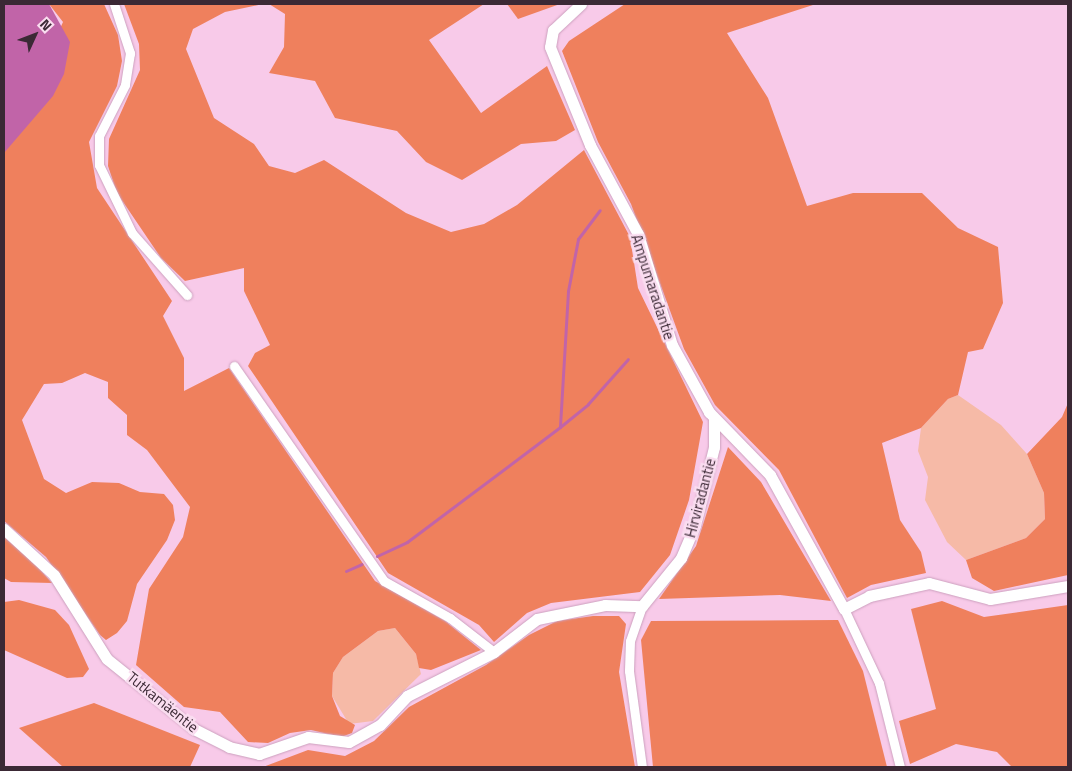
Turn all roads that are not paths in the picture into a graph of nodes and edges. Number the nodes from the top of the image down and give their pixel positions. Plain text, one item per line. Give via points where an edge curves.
1 (114, 4) edge
2 (581, 4) edge
3 (187, 295) dead end
4 (234, 366) dead end
5 (714, 419) junction
6 (4, 529) edge
7 (1068, 586) edge
8 (642, 606) junction
9 (844, 609) junction
10 (494, 652) junction
11 (642, 767) edge
12 (900, 767) edge

1 - 3 street via 130,53 125,85 99,136 99,165 132,233
2 - 5 street, Ampumaradantie via 553,30 550,47 590,145 638,234 672,345
4 - 10 street via 384,580 450,618
5 - 8 street, Hirviradantie via 714,447 695,525 681,558
5 - 9 street, Ampumaradantie via 770,475
6 - 10 street, Tutkamäentie via 54,575 107,659 194,729 235,748 258,754 308,737 349,742 380,725 407,696
7 - 9 street via 990,599 929,583 869,596
8 - 10 street, Tutkamäentie via 604,605 553,612 537,619
8 - 11 street, Hirviradantie via 630,641 629,671
9 - 12 street via 879,683

